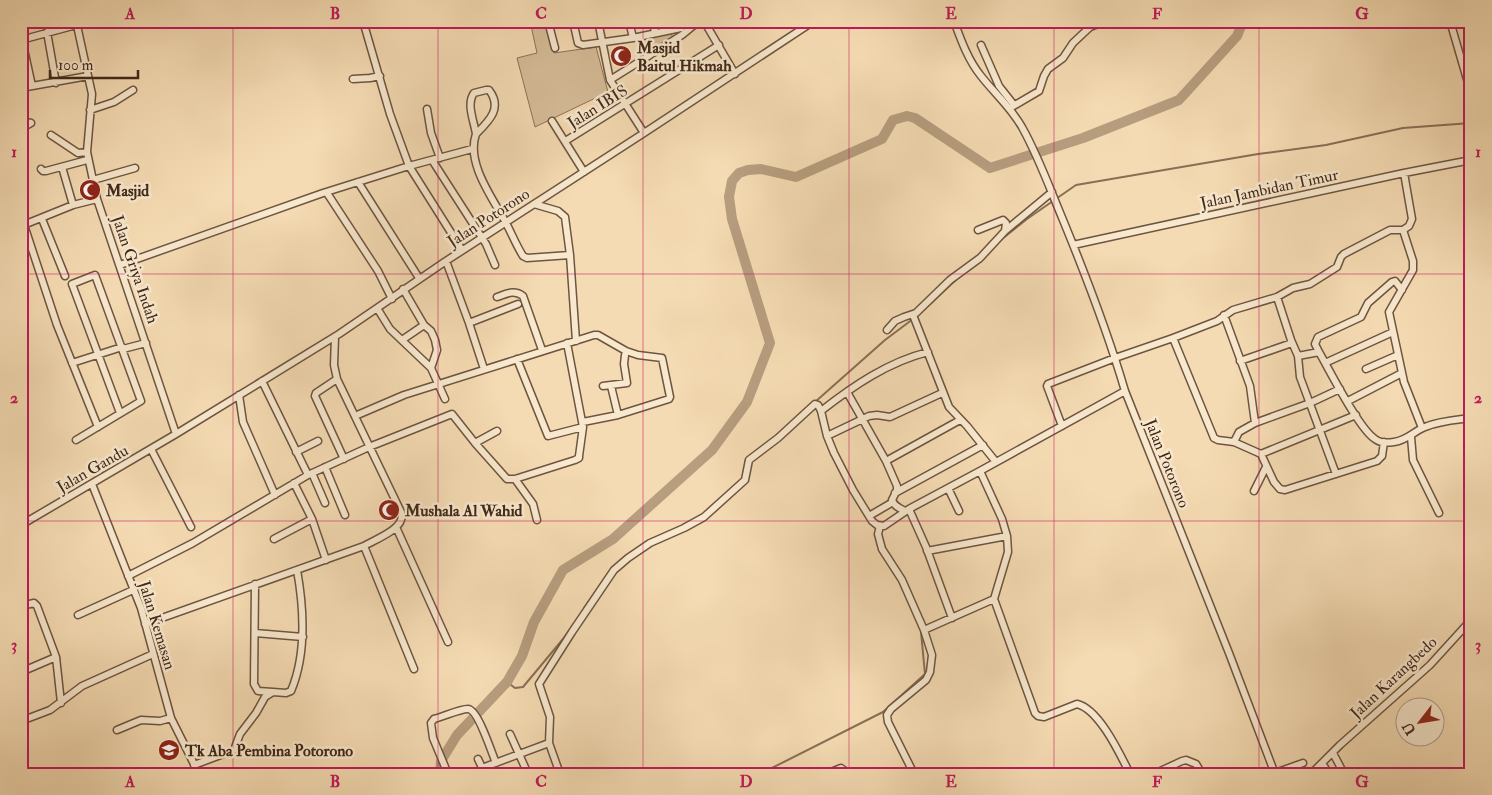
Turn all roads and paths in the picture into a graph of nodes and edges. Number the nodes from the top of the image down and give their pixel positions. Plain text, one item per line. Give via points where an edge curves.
1 (363, 21) edge
2 (548, 21) edge
3 (573, 21) edge
4 (598, 21) edge
5 (629, 21) edge
6 (653, 21) edge
7 (699, 21) edge
8 (704, 21) edge
9 (796, 21) edge
10 (814, 21) edge
11 (954, 21) edge
12 (1106, 21) edge
13 (1450, 21) edge
14 (76, 23) edge
15 (681, 25) edge
16 (21, 27) edge
17 (800, 30) junction
18 (47, 32) junction
19 (655, 33) junction
20 (682, 36) junction
21 (633, 38) junction
22 (23, 39) edge
23 (603, 43) junction
24 (719, 45) junction
25 (980, 45) dead end
26 (555, 48) dead end
27 (735, 74) junction
28 (88, 76) junction
29 (380, 76) junction
30 (353, 79) dead end
31 (610, 80) junction
32 (56, 83) junction
33 (32, 86) junction
34 (21, 88) edge
35 (133, 90) dead end
36 (1471, 93) edge
37 (626, 104) junction
38 (1012, 106) junction
39 (427, 109) dead end
40 (90, 110) junction
41 (21, 121) edge
42 (552, 121) dead end
43 (21, 128) edge
44 (644, 133) junction
45 (476, 134) junction
46 (51, 135) dead end
47 (566, 142) junction
48 (472, 149) junction
49 (86, 152) junction
50 (440, 158) junction
51 (88, 160) junction
52 (432, 160) junction
53 (1471, 160) edge
54 (409, 166) junction
55 (62, 167) junction
56 (135, 168) dead end
57 (41, 169) dead end
58 (584, 172) junction
59 (1404, 173) junction
60 (92, 180) junction
61 (358, 182) junction
62 (327, 193) junction
63 (1052, 194) junction
64 (97, 198) junction
65 (534, 204) junction
66 (73, 205) junction
67 (42, 219) junction
68 (505, 222) junction
69 (23, 226) edge
70 (978, 230) dead end
71 (1403, 230) junction
72 (1005, 231) junction
73 (482, 238) junction
74 (1073, 245) junction
75 (462, 250) junction
76 (570, 255) junction
77 (446, 261) junction
78 (120, 265) junction
79 (495, 265) dead end
80 (65, 276) dead end
81 (419, 278) junction
82 (403, 289) junction
83 (1402, 290) junction
84 (497, 297) dead end
85 (1277, 297) junction
86 (392, 299) junction
87 (518, 304) dead end
88 (377, 308) junction
89 (1224, 316) junction
90 (913, 317) junction
91 (469, 322) junction
92 (424, 325) junction
93 (887, 330) dead end
94 (1393, 332) junction
95 (334, 337) junction
96 (1173, 338) junction
97 (402, 340) junction
98 (576, 341) junction
99 (146, 342) junction
100 (567, 343) junction
101 (1292, 343) junction
102 (123, 348) junction
103 (542, 350) junction
104 (928, 352) junction
105 (1319, 352) junction
106 (625, 355) dead end
107 (1398, 355) junction
108 (98, 356) junction
109 (1298, 356) junction
110 (1115, 358) junction
111 (517, 359) junction
112 (1240, 360) junction
113 (1325, 363) junction
114 (72, 364) junction
115 (432, 368) junction
116 (484, 369) junction
117 (1366, 369) dead end
118 (1402, 373) junction
119 (337, 379) junction
120 (262, 381) junction
121 (439, 384) junction
122 (603, 386) dead end
123 (611, 386) junction
124 (1340, 389) junction
125 (1125, 391) junction
126 (847, 392) junction
127 (942, 393) junction
128 (239, 395) junction
129 (444, 399) dead end
130 (1348, 401) junction
131 (1310, 403) junction
132 (821, 411) junction
133 (120, 413) junction
134 (618, 415) junction
135 (1356, 415) junction
136 (355, 416) junction
137 (1471, 418) edge
138 (862, 420) junction
139 (960, 420) junction
140 (1255, 423) junction
141 (583, 424) junction
142 (1062, 426) junction
143 (98, 427) junction
144 (1422, 428) junction
145 (1319, 429) junction
146 (497, 430) dead end
147 (176, 434) junction
148 (827, 436) junction
149 (1411, 437) junction
150 (76, 440) dead end
151 (318, 441) dead end
152 (1234, 442) junction
153 (1384, 442) junction
154 (475, 443) junction
155 (983, 445) junction
156 (369, 446) junction
157 (151, 448) junction
158 (296, 452) junction
159 (1261, 454) junction
160 (344, 459) junction
161 (886, 461) junction
162 (996, 462) junction
163 (325, 467) junction
164 (1266, 467) junction
165 (980, 471) junction
166 (310, 474) junction
167 (1336, 474) junction
168 (515, 480) junction
169 (294, 483) junction
170 (92, 484) junction
171 (948, 488) junction
172 (1254, 491) dead end
173 (896, 493) junction
174 (275, 495) junction
175 (325, 502) dead end
176 (893, 502) junction
177 (907, 510) junction
178 (958, 511) dead end
179 (1439, 513) dead end
180 (345, 515) dead end
181 (869, 516) junction
182 (312, 519) junction
183 (538, 520) dead end
184 (21, 525) edge
185 (880, 526) junction
186 (191, 527) dead end
187 (396, 527) junction
188 (1007, 536) junction
189 (274, 539) dead end
190 (364, 546) junction
191 (927, 552) junction
192 (326, 560) junction
193 (298, 570) junction
194 (128, 576) junction
195 (255, 584) junction
196 (133, 590) junction
197 (994, 599) junction
198 (21, 606) edge
199 (78, 614) dead end
200 (952, 618) junction
201 (1471, 620) edge
202 (145, 624) junction
203 (924, 630) junction
204 (255, 633) junction
205 (303, 637) junction
206 (448, 642) dead end
207 (153, 654) junction
208 (56, 657) junction
209 (414, 669) dead end
210 (21, 672) edge
211 (273, 692) junction
212 (61, 704) junction
213 (171, 718) junction
214 (21, 721) edge
215 (116, 730) dead end
216 (510, 734) dead end
217 (549, 744) junction
218 (1333, 753) junction
219 (519, 754) junction
220 (478, 759) dead end
221 (496, 763) junction
222 (1303, 763) dead end
223 (1322, 763) junction
224 (194, 765) junction
225 (484, 771) edge
226 (1274, 773) edge
227 (200, 774) edge
228 (448, 774) edge
229 (528, 774) edge
230 (560, 774) edge
231 (826, 774) edge
232 (849, 774) edge
233 (914, 774) edge
234 (1130, 774) edge
235 (1138, 774) edge
236 (1154, 774) edge
237 (1202, 774) edge
238 (1311, 774) edge
239 (1329, 774) edge
240 (1344, 774) edge

1 - 29 street
2 - 26 street
3 - 23 street via 580,45
4 - 23 street
5 - 21 street
6 - 19 street
7 - 20 street
8 - 24 street
9 - 17 street
10 - 17 street, Jalan Potorono
11 - 38 street via 981,77
12 - 38 street via 1088,28 1063,58 1048,69 1038,91
13 - 36 street
14 - 18 street
14 - 28 street, Jalan Griya Indah
15 - 19 street
15 - 20 street
16 - 22 street
17 - 27 street, Jalan Potorono
18 - 22 street
18 - 32 street
19 - 21 street
20 - 31 street
21 - 23 street
22 - 33 street
23 - 31 street
24 - 27 street
24 - 37 street, Jalan IBIS
25 - 38 street
27 - 44 street, Jalan Potorono
28 - 32 street
28 - 40 street, Jalan Griya Indah via 92,94
29 - 30 street
29 - 54 street
31 - 37 street
32 - 33 street
33 - 34 street
35 - 40 street via 114,102
37 - 44 street
37 - 47 street, Jalan IBIS
38 - 63 street, Jalan Potorono
39 - 50 street
40 - 49 street, Jalan Griya Indah
41 - 43 street via 31,123
42 - 47 street
44 - 58 street, Jalan Potorono
45 - 45 street via 471,97 474,93 489,90 494,102 493,114
45 - 48 street
46 - 49 street via 78,153
47 - 58 street
48 - 50 street
48 - 68 street via 480,178
49 - 51 street, Jalan Griya Indah
50 - 52 street
51 - 55 street
51 - 60 street, Jalan Griya Indah
52 - 54 street
52 - 73 street
53 - 59 street, Jalan Jambidan Timur
54 - 61 street
54 - 75 street
55 - 57 street
55 - 66 street
56 - 60 street
58 - 65 street, Jalan Potorono
59 - 71 street via 1412,219
59 - 74 street, Jalan Jambidan Timur
60 - 64 street, Jalan Griya Indah
61 - 62 street
61 - 81 street
62 - 78 street
62 - 86 street via 378,271
63 - 72 street
63 - 74 street, Jalan Potorono
64 - 66 street
64 - 78 street, Jalan Griya Indah
65 - 68 street, Jalan Potorono
65 - 76 street via 558,211 565,217
66 - 67 street
67 - 69 street
67 - 80 street
68 - 73 street, Jalan Potorono
68 - 76 street via 523,256
69 - 114 street
70 - 72 street via 1002,220 1006,224
71 - 83 street via 1414,266
71 - 85 street via 1390,230 1344,254 1337,267 1315,282
72 - 90 street via 980,258 950,280
73 - 75 street, Jalan Potorono
73 - 79 street
74 - 110 street, Jalan Potorono
75 - 77 street, Jalan Potorono
76 - 98 street
77 - 81 street, Jalan Potorono
77 - 91 street
78 - 99 street, Jalan Griya Indah
81 - 82 street, Jalan Potorono
82 - 86 street, Jalan Potorono
82 - 92 street
83 - 94 street via 1389,312
83 - 105 street via 1395,281 1392,282 1368,303 1361,318 1318,337 1315,344
84 - 103 street via 513,292 523,296
85 - 89 street via 1233,310
85 - 101 street
86 - 88 street, Jalan Potorono
87 - 91 street
88 - 95 street, Jalan Potorono
88 - 97 street
89 - 96 street
89 - 112 street
90 - 93 street via 904,316
90 - 104 street
91 - 116 street
92 - 97 street
92 - 115 street via 431,331 437,350
94 - 107 street
94 - 113 street
95 - 119 street
95 - 120 street, Jalan Potorono
96 - 110 street
96 - 152 street via 1214,438
97 - 115 street
98 - 100 street
98 - 134 street via 598,335 626,351 662,358 669,399
99 - 102 street
99 - 147 street, Jalan Griya Indah
100 - 103 street
100 - 141 street
101 - 109 street
101 - 112 street
102 - 108 street
102 - 108 street via 95,275 72,284
102 - 133 street via 141,401
103 - 111 street
104 - 126 street via 892,364
104 - 127 street
105 - 109 street
105 - 113 street
106 - 123 street via 628,382
107 - 117 street
107 - 118 street
108 - 114 street
108 - 133 street
109 - 131 street via 1299,375
110 - 125 street, Jalan Potorono
110 - 142 street via 1047,384
111 - 116 street
111 - 141 street via 548,436
112 - 140 street via 1251,391
113 - 124 street
114 - 143 street
115 - 121 street
116 - 121 street
118 - 130 street
118 - 144 street
119 - 136 street
119 - 160 street via 316,392 315,396
120 - 128 street, Jalan Potorono
120 - 158 street
121 - 129 street
121 - 136 street
122 - 123 street
123 - 134 street
124 - 130 street
124 - 131 street
125 - 142 street
125 - 226 street, Jalan Potorono
126 - 132 street
126 - 138 street
127 - 138 street via 890,417 877,414
127 - 139 street
128 - 147 street, Jalan Potorono
128 - 174 street via 243,422
130 - 135 street
131 - 140 street
131 - 145 street
132 - 148 street
132 - 217 street via 815,404 750,460 746,480 699,521 650,543 614,570 539,684 550,717
133 - 143 street
134 - 141 street
135 - 145 street
135 - 153 street via 1370,435
136 - 156 street
137 - 144 street
138 - 148 street
138 - 161 street
139 - 155 street
139 - 161 street
140 - 152 street via 1239,432
141 - 168 street via 579,458
142 - 162 street
143 - 150 street
144 - 149 street
145 - 159 street
145 - 167 street
146 - 154 street
147 - 157 street, Jalan Gandu
148 - 181 street
149 - 153 street
149 - 179 street via 1412,460
151 - 158 street
152 - 159 street
153 - 167 street via 1378,461
154 - 156 street via 452,414
154 - 168 street via 505,477
155 - 162 street
155 - 173 street
156 - 160 street
156 - 187 street via 403,517
157 - 170 street, Jalan Gandu
157 - 186 street
158 - 166 street
159 - 164 street
160 - 163 street
161 - 173 street via 897,486
162 - 165 street
163 - 166 street
163 - 180 street
164 - 167 street via 1277,487 1285,490
164 - 172 street
165 - 171 street
165 - 188 street
166 - 169 street
166 - 175 street
168 - 183 street via 533,504
169 - 174 street
169 - 182 street
170 - 184 street, Jalan Gandu
170 - 194 street, Jalan Kemasan
171 - 177 street
171 - 178 street
173 - 176 street
174 - 194 street
176 - 177 street
176 - 181 street
177 - 185 street
177 - 191 street
181 - 185 street
182 - 189 street
182 - 192 street
185 - 203 street via 882,549 902,580
187 - 190 street
187 - 206 street
188 - 191 street
188 - 197 street via 1008,552
190 - 192 street
190 - 209 street
191 - 200 street
192 - 193 street
193 - 195 street
193 - 205 street
194 - 196 street, Jalan Kemasan
195 - 202 street
195 - 204 street
196 - 199 street
196 - 202 street, Jalan Kemasan
197 - 200 street
197 - 234 street via 1035,713 1044,717 1077,704 1088,708
198 - 208 street via 34,603 37,606
200 - 203 street
201 - 218 street, Jalan Karangbedo via 1430,665
202 - 207 street, Jalan Kemasan
203 - 233 street via 932,655 930,672 926,680 888,715 888,722
204 - 205 street
204 - 211 street via 254,684 258,691
205 - 211 street via 291,691
207 - 212 street via 82,686
207 - 213 street, Jalan Kemasan
208 - 210 street
208 - 212 street
211 - 224 street via 265,697 241,732 234,750
212 - 214 street
213 - 215 street via 140,720
213 - 224 street, Jalan Kemasan
216 - 219 street
217 - 219 street
217 - 230 street
218 - 223 street, Jalan Karangbedo
218 - 240 street
219 - 221 street
219 - 229 street
220 - 225 street
221 - 225 street
221 - 228 street via 474,711 468,709 434,719 431,723 433,738
222 - 226 street
223 - 238 street, Jalan Karangbedo
223 - 239 street
224 - 227 street, Jalan Kemasan
231 - 232 street via 841,768
235 - 236 street
236 - 237 street via 1186,760 1196,764

